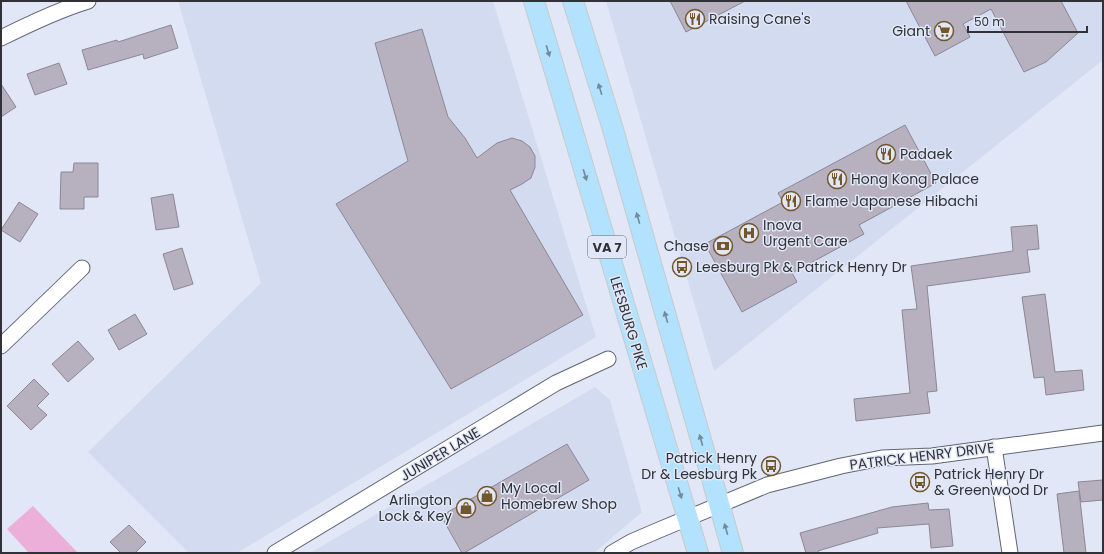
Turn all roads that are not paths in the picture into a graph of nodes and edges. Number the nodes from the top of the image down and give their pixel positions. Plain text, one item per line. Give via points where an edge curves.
1 (88, 1) edge
2 (534, 1) edge
3 (573, 1) edge
4 (1, 38) edge
5 (82, 268) dead end
6 (1, 346) edge
7 (608, 359) dead end
8 (1103, 433) edge
9 (994, 447) junction
10 (719, 504) junction
11 (687, 518) junction
12 (275, 553) edge
13 (612, 553) edge
14 (698, 553) edge
15 (733, 553) edge
16 (1010, 553) edge

1 - 4 street via 34,21
2 -> 11 main road, LEESBURG PIKE / VA 7
10 -> 3 main road, VA 7 via 612,126
5 - 6 street
7 - 12 street, JUNIPER LANE via 556,383
8 - 9 street, PATRICK HENRY DRIVE
9 - 10 street, PATRICK HENRY DRIVE via 932,456 882,458 841,466 767,485
9 - 16 street
10 - 11 street, PATRICK HENRY DRIVE
15 -> 10 main road, VA 7
11 - 13 street, PATRICK HENRY DRIVE
11 - 14 main road, LEESBURG PIKE / VA 7

